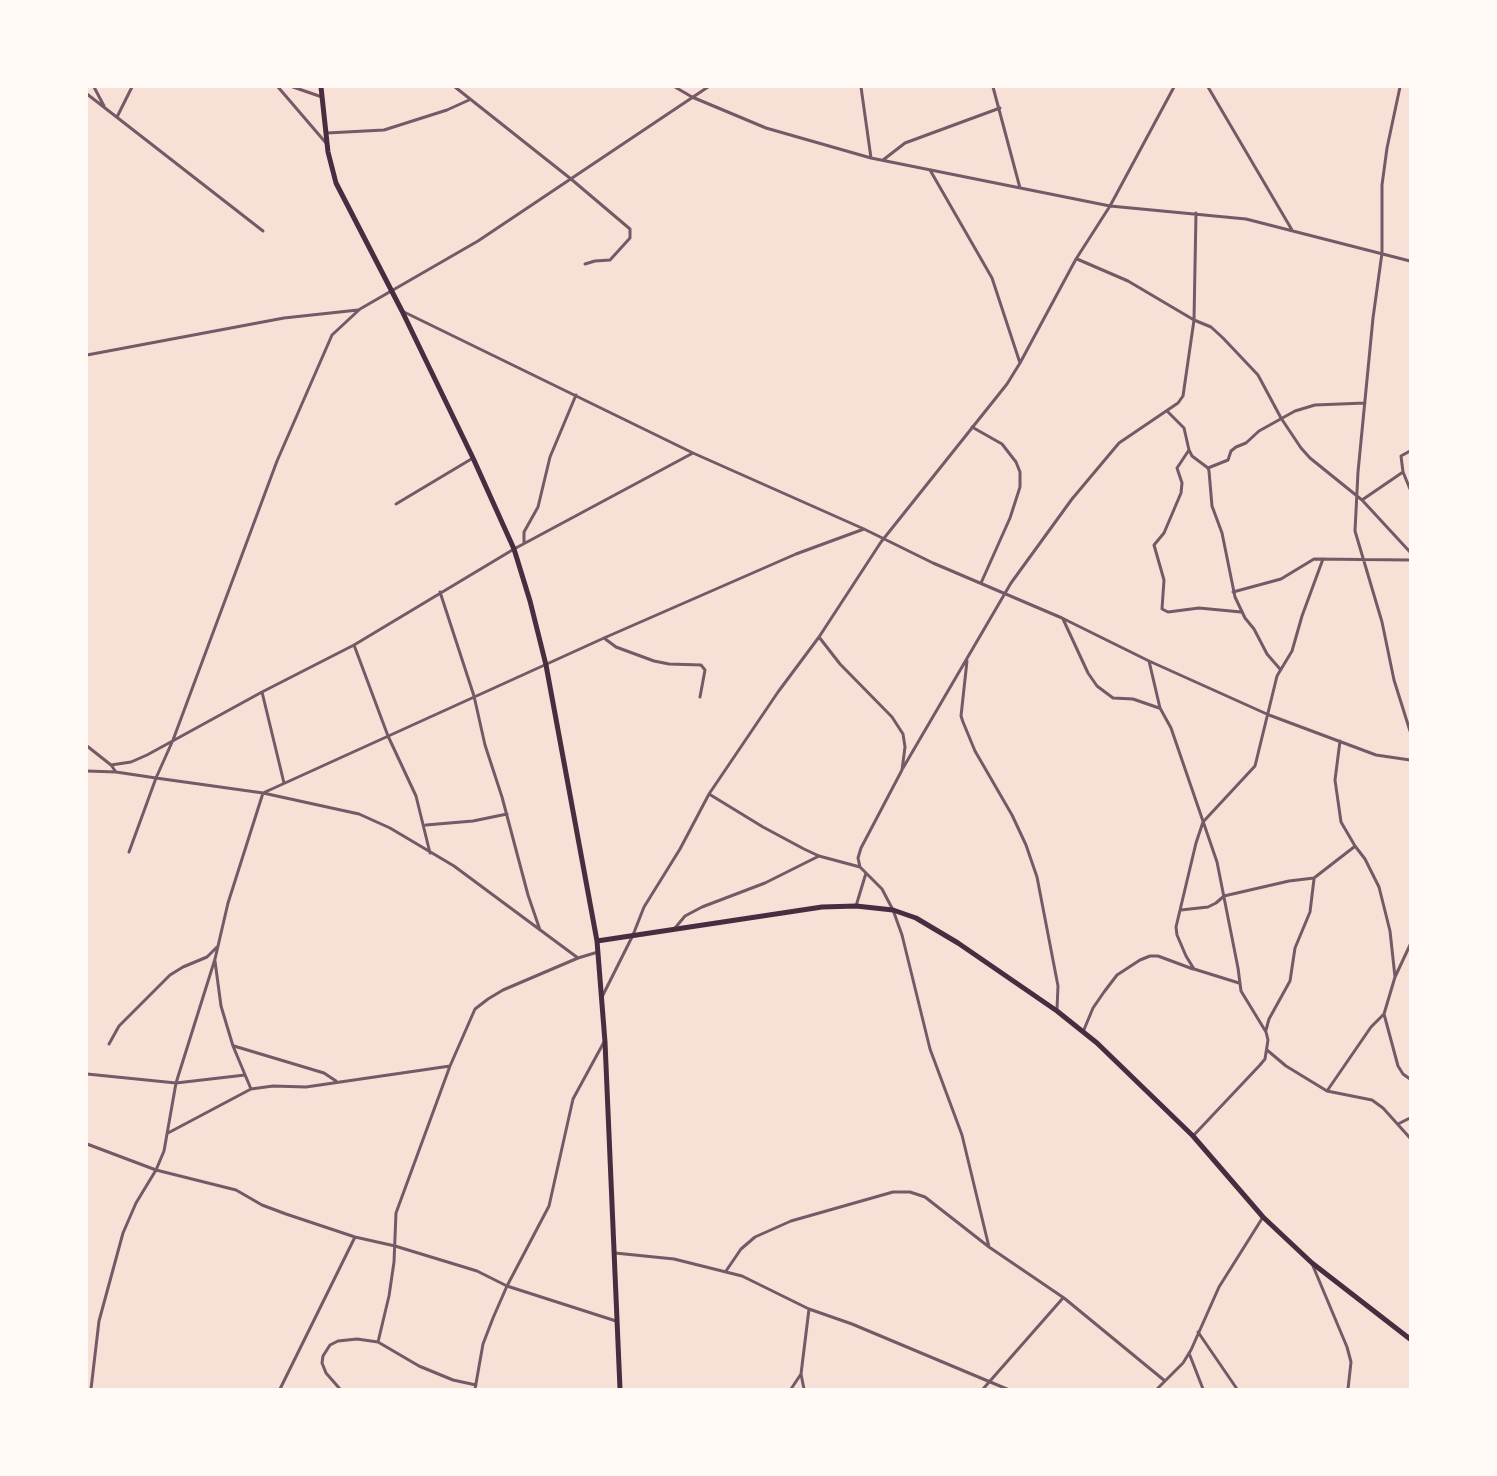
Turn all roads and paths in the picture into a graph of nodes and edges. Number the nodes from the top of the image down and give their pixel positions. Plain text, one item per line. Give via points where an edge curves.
1 (94, 87) edge
2 (132, 87) edge
3 (278, 87) edge
4 (293, 87) edge
5 (321, 87) edge
6 (455, 87) edge
7 (675, 87) edge
8 (708, 87) edge
9 (861, 87) edge
10 (993, 87) edge
11 (1174, 87) edge
12 (1208, 87) edge
13 (1400, 87) edge
14 (87, 94) edge
15 (322, 97) junction
16 (692, 97) junction
17 (470, 100) junction
18 (105, 107) junction
19 (1000, 108) junction
20 (117, 117) junction
21 (326, 133) junction
22 (327, 144) junction
23 (871, 158) junction
24 (883, 160) junction
25 (930, 170) junction
26 (571, 179) junction
27 (1020, 188) junction
28 (1110, 206) junction
29 (1196, 213) junction
30 (263, 231) dead end
31 (1293, 231) junction
32 (1382, 253) junction
33 (1076, 259) junction
34 (1410, 261) edge
35 (585, 264) dead end
36 (391, 291) junction
37 (360, 309) junction
38 (402, 311) junction
39 (1194, 320) junction
40 (87, 355) edge
41 (1020, 363) junction
42 (576, 395) junction
43 (1365, 403) junction
44 (1167, 411) junction
45 (1281, 418) junction
46 (972, 428) junction
47 (1189, 450) junction
48 (1410, 451) edge
49 (693, 453) junction
50 (473, 458) junction
51 (1208, 468) junction
52 (1403, 472) junction
53 (1410, 489) edge
54 (1356, 495) junction
55 (1362, 500) junction
56 (396, 504) dead end
57 (864, 529) junction
58 (884, 538) junction
59 (524, 543) junction
60 (514, 549) junction
61 (1410, 552) edge
62 (1323, 559) junction
63 (1363, 560) junction
64 (1410, 560) edge
65 (981, 584) junction
66 (440, 592) junction
67 (1233, 592) junction
68 (1005, 593) junction
69 (1241, 612) junction
70 (1062, 618) junction
71 (819, 636) junction
72 (604, 638) junction
73 (354, 645) junction
74 (967, 659) junction
75 (1149, 661) junction
76 (546, 665) junction
77 (1280, 669) junction
78 (262, 692) junction
79 (474, 696) junction
80 (700, 697) dead end
81 (1410, 705) edge
82 (1402, 706) junction
83 (1160, 708) junction
84 (1269, 715) junction
85 (1410, 731) edge
86 (388, 736) junction
87 (173, 740) junction
88 (1340, 741) junction
89 (87, 746) edge
90 (1410, 760) edge
91 (111, 765) junction
92 (902, 770) junction
93 (87, 771) edge
94 (116, 772) junction
95 (156, 778) junction
96 (284, 783) junction
97 (263, 793) junction
98 (709, 794) junction
99 (507, 814) junction
100 (1203, 822) junction
101 (425, 825) junction
102 (1355, 846) junction
103 (129, 852) dead end
104 (430, 853) junction
105 (819, 856) junction
106 (860, 867) junction
107 (866, 873) junction
108 (1314, 878) junction
109 (1224, 896) junction
110 (856, 906) junction
111 (893, 910) junction
112 (1181, 910) junction
113 (675, 928) junction
114 (540, 930) junction
115 (633, 935) junction
116 (597, 941) junction
117 (218, 945) junction
118 (1410, 945) edge
119 (598, 952) junction
120 (578, 958) junction
121 (215, 959) junction
122 (1194, 969) junction
123 (1395, 977) junction
124 (1239, 983) junction
125 (600, 1002) junction
126 (1057, 1011) junction
127 (1384, 1014) junction
128 (1083, 1032) junction
129 (1266, 1032) junction
130 (605, 1042) junction
131 (109, 1044) dead end
132 (233, 1046) junction
133 (1267, 1050) junction
134 (450, 1066) junction
135 (87, 1074) edge
136 (245, 1075) junction
137 (1410, 1079) edge
138 (336, 1081) junction
139 (176, 1083) junction
140 (252, 1089) junction
141 (1328, 1091) junction
142 (1410, 1118) edge
143 (1398, 1124) junction
144 (168, 1133) junction
145 (1193, 1136) junction
146 (1410, 1138) edge
147 (87, 1144) edge
148 (156, 1170) junction
149 (1263, 1217) junction
150 (355, 1237) junction
151 (394, 1246) junction
152 (988, 1247) junction
153 (615, 1253) junction
154 (1312, 1263) junction
155 (726, 1271) junction
156 (507, 1286) junction
157 (1064, 1298) junction
158 (808, 1309) junction
159 (616, 1321) junction
160 (1198, 1332) junction
161 (1410, 1339) edge
162 (378, 1342) junction
163 (1189, 1353) junction
164 (801, 1374) junction
165 (1165, 1381) junction
166 (988, 1382) junction
167 (475, 1387) edge
168 (91, 1389) edge
169 (280, 1389) edge
170 (340, 1389) edge
171 (620, 1389) edge
172 (790, 1389) edge
173 (804, 1389) edge
174 (983, 1389) edge
175 (1007, 1389) edge
176 (1157, 1389) edge
177 (1203, 1389) edge
178 (1237, 1389) edge
179 (1348, 1389) edge

1 - 18 street
2 - 20 street
3 - 22 street
4 - 15 street
5 - 15 main road
6 - 17 street
7 - 16 street
8 - 16 street
9 - 23 street
10 - 19 street
11 - 28 street
12 - 31 street
13 - 32 street via 1382,185
14 - 18 street
15 - 21 main road
16 - 23 street via 766,128
16 - 26 street
17 - 21 street via 384,130
17 - 26 street
18 - 20 street
19 - 24 street via 905,142
19 - 27 street
20 - 30 street
21 - 22 main road
22 - 36 main road via 336,183
23 - 24 street
24 - 25 street
25 - 27 street
25 - 41 street via 992,278
26 - 35 street via 631,233 610,260
26 - 36 street via 478,241
27 - 28 street
28 - 29 street
28 - 33 street
29 - 31 street via 1246,219
29 - 39 street
31 - 32 street
32 - 34 street
32 - 43 street
33 - 39 street via 1128,281
33 - 41 street
36 - 37 street
36 - 38 main road
37 - 40 street via 284,318
37 - 87 street via 332,335 322,355 277,461
38 - 42 street
38 - 50 main road
39 - 44 street via 1183,396
39 - 45 street via 1210,327 1239,353 1258,375
41 - 46 street
42 - 49 street
42 - 59 street via 550,457 537,507 524,532
43 - 45 street via 1309,405
43 - 54 street
44 - 47 street via 1184,428
44 - 68 street via 1111,450
45 - 51 street via 1231,451 1228,460
45 - 54 street via 1310,458
46 - 58 street
46 - 65 street via 1002,444 1020,472 1020,487 1010,518
47 - 51 street
47 - 69 street via 1177,468 1182,483 1180,492 1164,533 1154,544 1164,579 1162,609
48 - 52 street via 1401,456
49 - 57 street
49 - 59 street
50 - 56 street
50 - 60 main road
51 - 67 street via 1212,506 1222,533
52 - 53 street
52 - 55 street
54 - 55 street
54 - 63 street via 1354,531
55 - 61 street
57 - 58 street
57 - 72 street via 796,554
58 - 65 street
58 - 71 street
59 - 60 street
60 - 66 street
60 - 76 main road
62 - 63 street
62 - 67 street via 1314,559 1281,579
62 - 77 street via 1292,651
63 - 64 street
63 - 82 street
65 - 68 street
66 - 73 street
66 - 79 street
67 - 69 street
68 - 70 street
68 - 74 street
69 - 77 street
70 - 75 street
70 - 83 street via 1097,686 1113,698 1133,699
71 - 92 street via 903,734
71 - 98 street
72 - 76 street
72 - 80 street via 616,647 654,661 701,665 705,670
73 - 78 street
73 - 86 street
74 - 92 street
74 - 126 street via 963,722 1026,845 1037,877 1058,986
75 - 83 street
75 - 84 street
76 - 79 street
76 - 116 main road
77 - 84 street
78 - 87 street
78 - 96 street
79 - 86 street
79 - 99 street
81 - 82 street
82 - 85 street
83 - 100 street via 1171,728
84 - 88 street
84 - 100 street via 1255,765
86 - 96 street
86 - 101 street
87 - 91 street via 131,762
87 - 95 street
88 - 90 street via 1376,755
88 - 102 street via 1335,780 1341,822
89 - 91 street
91 - 94 street
92 - 106 street via 861,848
93 - 94 street
94 - 95 street
95 - 97 street
95 - 103 street
96 - 97 street
97 - 104 street via 359,814
97 - 117 street
98 - 105 street
98 - 115 street via 644,907
99 - 101 street
99 - 114 street
100 - 109 street
100 - 112 street
101 - 104 street
102 - 108 street
102 - 123 street via 1379,887 1390,931
104 - 114 street via 454,866
105 - 106 street
105 - 113 street via 765,883 702,907 685,916
106 - 107 street
107 - 110 street
107 - 111 street via 882,889
108 - 109 street
108 - 129 street via 1308,921 1295,948 1290,981
109 - 112 street via 1208,907
109 - 124 street
110 - 111 main road
110 - 113 main road via 822,907
111 - 126 main road via 916,918 958,943
111 - 152 street via 930,1049 962,1135
112 - 122 street via 1177,934
113 - 115 main road
114 - 120 street
115 - 116 main road
115 - 125 street
116 - 119 main road
117 - 121 street
117 - 131 street via 207,957 170,975 119,1026
118 - 123 street
119 - 120 street
119 - 125 main road
120 - 134 street via 503,990 475,1009
121 - 132 street via 220,1006
121 - 139 street
122 - 124 street
122 - 128 street via 1158,956 1140,960 1117,975 1093,1008
123 - 127 street
124 - 129 street
125 - 130 main road
126 - 128 main road
127 - 137 street via 1398,1066
127 - 141 street
128 - 145 main road
129 - 133 street
130 - 153 main road
130 - 156 street via 573,1099 549,1206
132 - 136 street
132 - 138 street via 324,1073
133 - 141 street
133 - 145 street via 1260,1065
134 - 138 street
134 - 151 street via 396,1213
135 - 139 street
136 - 139 street
136 - 140 street
138 - 140 street via 296,1088
139 - 144 street
140 - 144 street
141 - 143 street via 1372,1100
142 - 143 street
143 - 146 street
144 - 148 street
145 - 149 main road
147 - 148 street
148 - 150 street via 236,1190 270,1208
148 - 168 street via 123,1233 99,1321
149 - 154 main road
149 - 160 street via 1219,1287
150 - 151 street
150 - 169 street
151 - 156 street via 477,1271
151 - 162 street via 389,1296
152 - 155 street via 925,1197 893,1192 791,1221 755,1237
152 - 157 street
153 - 155 street via 674,1259
153 - 159 main road
154 - 161 main road
154 - 179 street via 1347,1347 1351,1362
155 - 158 street
156 - 159 street
156 - 167 street via 483,1344
157 - 165 street
157 - 166 street
158 - 164 street
158 - 166 street
159 - 171 main road
160 - 163 street
160 - 178 street
162 - 167 street via 419,1366
162 - 170 street via 348,1339 325,1350 322,1363
163 - 165 street
163 - 177 street
164 - 172 street
164 - 173 street
165 - 176 street
166 - 174 street
166 - 175 street

